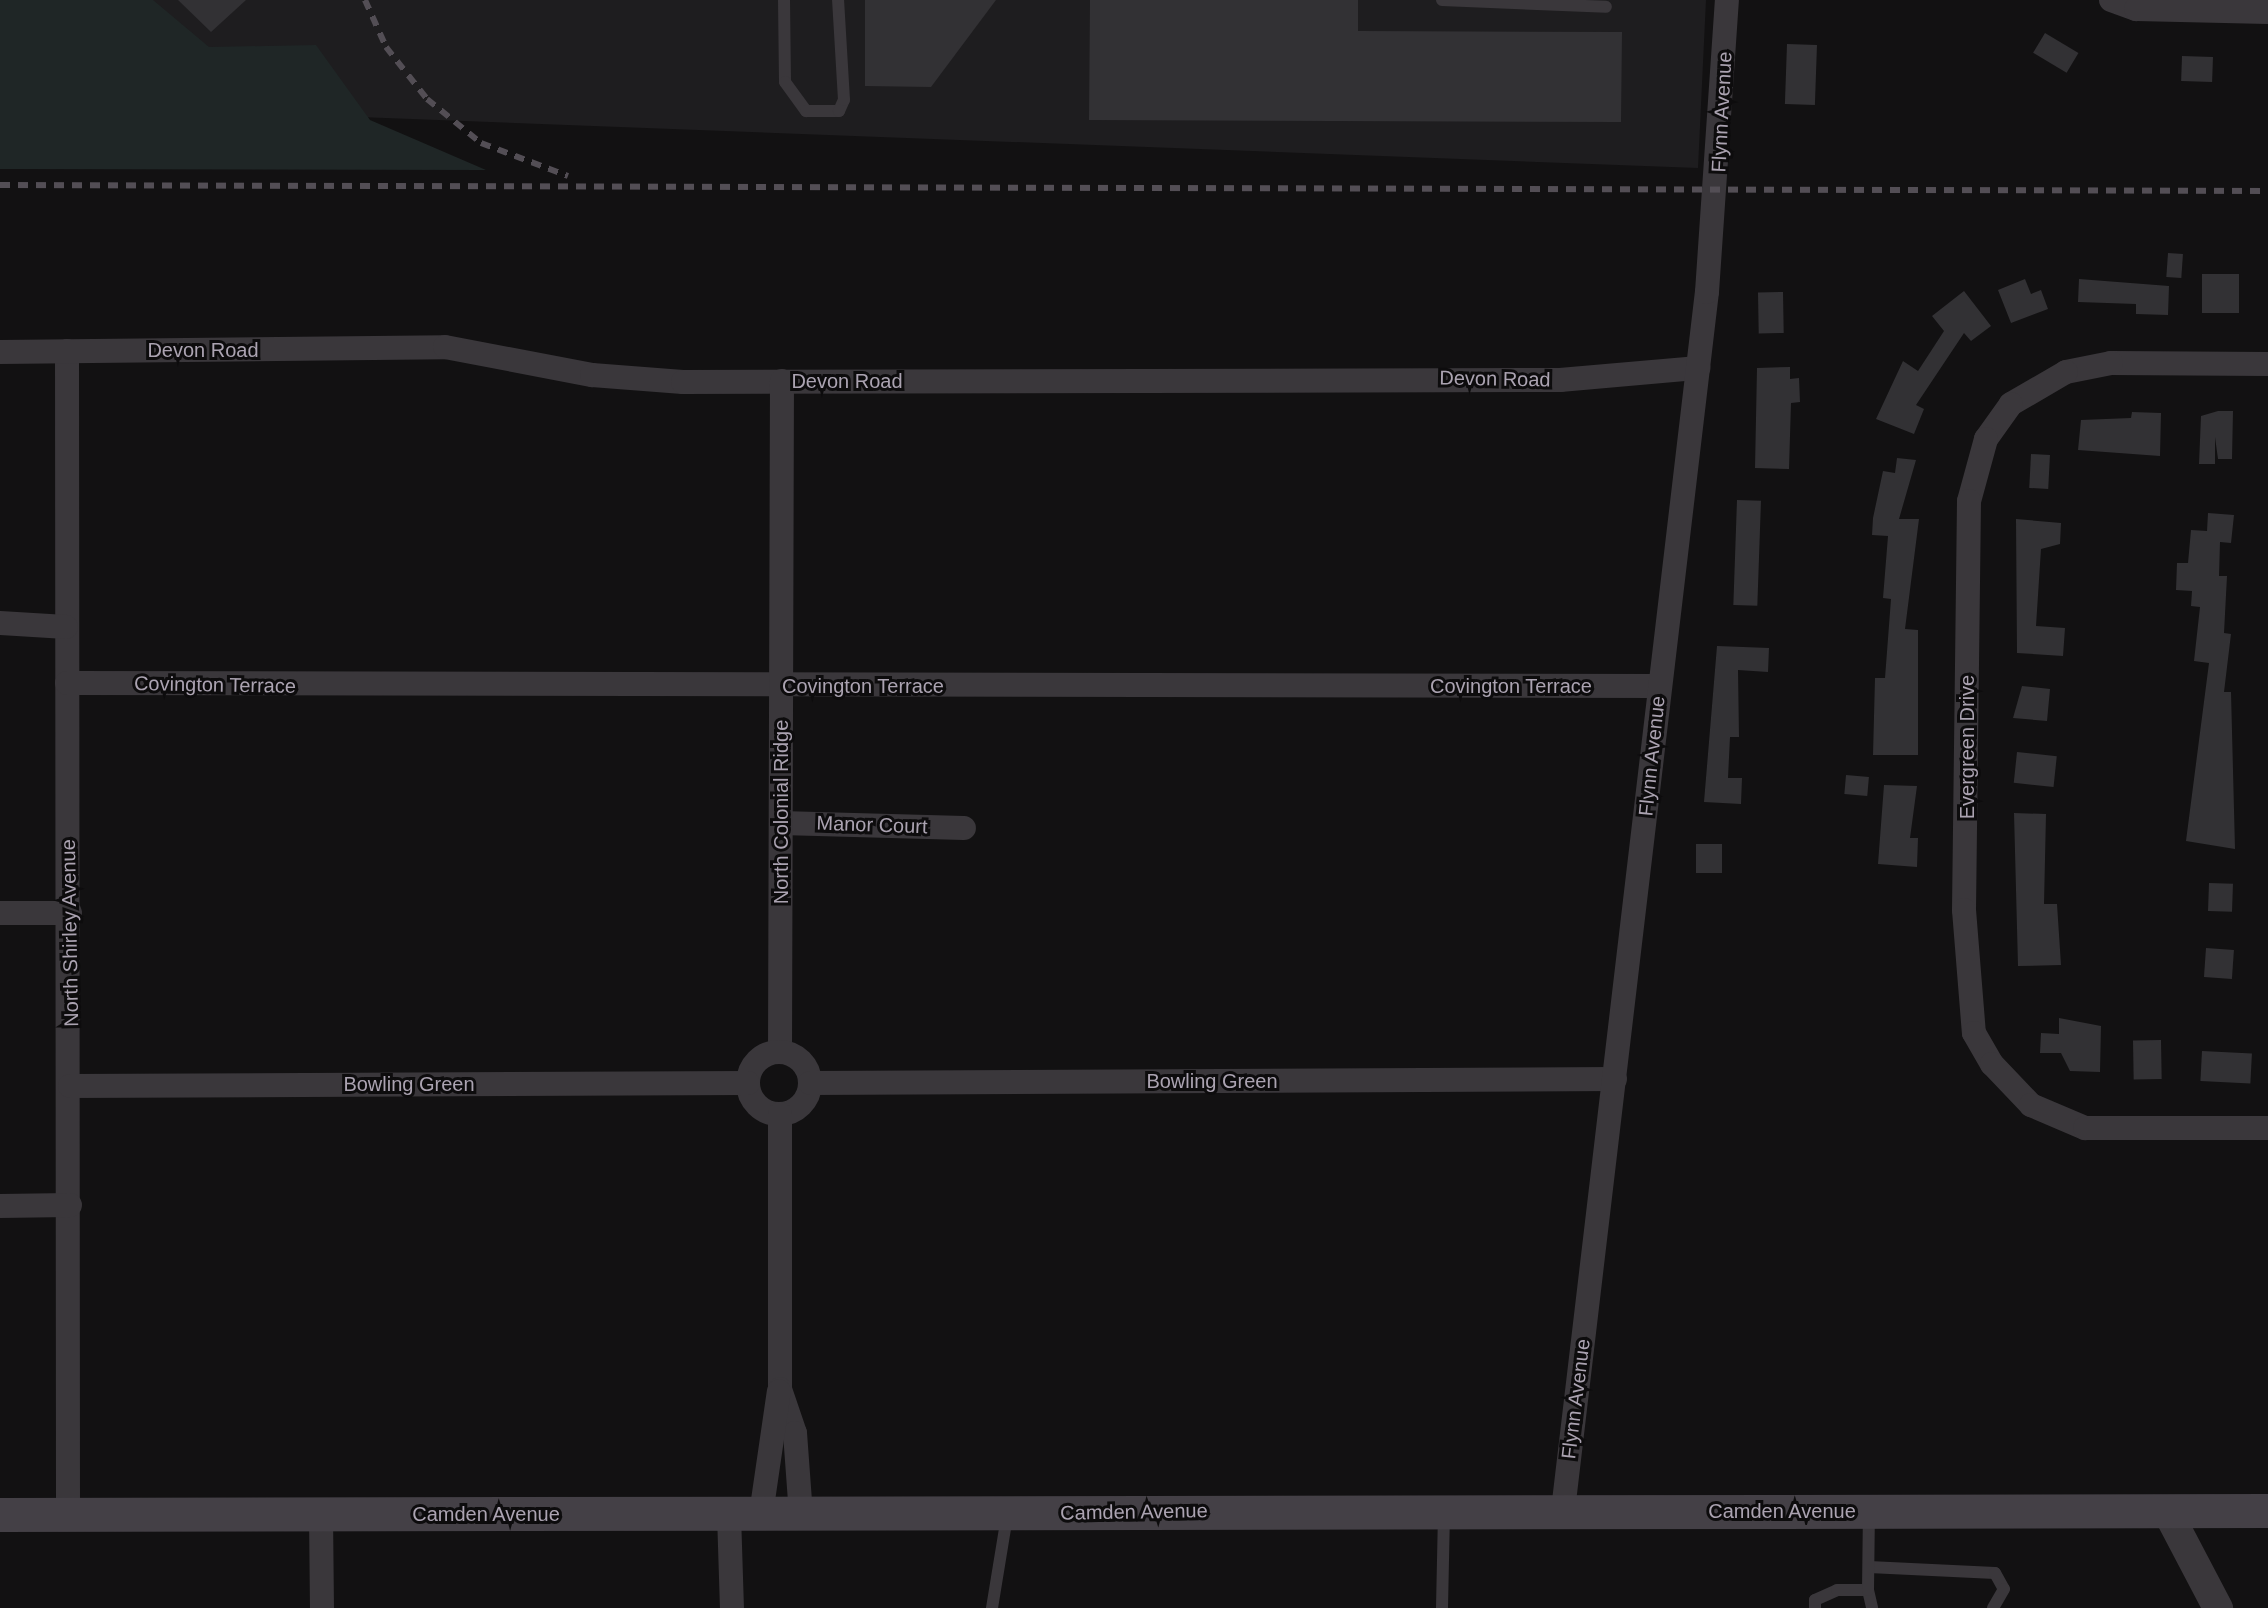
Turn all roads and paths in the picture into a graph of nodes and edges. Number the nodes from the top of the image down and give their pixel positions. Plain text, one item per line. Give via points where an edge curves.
1 (784, 0) edge
2 (838, 0) edge
3 (1442, 0) edge
4 (1727, 0) edge
5 (2111, 0) edge
6 (1606, 7) dead end
7 (2268, 12) edge
8 (67, 351) junction
9 (0, 352) edge
10 (2268, 364) edge
11 (1698, 368) junction
12 (782, 381) junction
13 (0, 623) edge
14 (66, 627) junction
15 (67, 683) junction
16 (781, 686) junction
17 (1659, 686) junction
18 (781, 823) junction
19 (964, 828) dead end
20 (0, 913) edge
21 (70, 913) junction
22 (780, 1052) junction
23 (1615, 1079) junction
24 (748, 1083) junction
25 (810, 1083) junction
26 (70, 1086) junction
27 (780, 1114) junction
28 (2268, 1128) edge
29 (70, 1205) junction
30 (0, 1206) edge
31 (780, 1389) junction
32 (1444, 1510) junction
33 (1563, 1510) junction
34 (1869, 1511) junction
35 (2167, 1511) junction
36 (2268, 1511) edge
37 (1008, 1513) junction
38 (321, 1514) junction
39 (745, 1514) junction
40 (801, 1514) junction
41 (0, 1515) edge
42 (68, 1515) junction
43 (1869, 1567) junction
44 (1868, 1590) junction
45 (322, 1608) edge
46 (732, 1608) edge
47 (992, 1608) edge
48 (1442, 1608) edge
49 (1815, 1608) edge
50 (1872, 1608) edge
51 (1993, 1608) edge
52 (2218, 1608) edge

1 - 2 lane via 785,82 806,111 839,111 844,100
3 - 6 lane
4 - 11 street, Flynn Avenue
5 - 7 street via 2136,9
8 - 9 street, Devon Road
8 - 12 street, Devon Road via 445,347 621,379
8 - 14 street, North Shirley Avenue
10 - 28 street, Evergreen Drive via 2077,369 2011,404 1986,439 1969,501 1964,910 1974,1033 1992,1064 2031,1105 2085,1128
11 - 12 street, Devon Road via 1589,380
11 - 17 street, Flynn Avenue
12 - 16 street, North Colonial Ridge
13 - 14 street
14 - 15 street, North Shirley Avenue
15 - 16 street, Covington Terrace
15 - 21 street, North Shirley Avenue
16 - 17 street, Covington Terrace
16 - 18 street, North Colonial Ridge
17 - 23 street, Flynn Avenue
18 - 19 street, Manor Court
18 - 22 street, North Colonial Ridge
20 - 21 street
21 - 26 street, North Shirley Avenue
22 - 24 street via 761,1057
22 - 25 street via 804,1065
23 - 25 street, Bowling Green
23 - 33 street, Flynn Avenue
24 - 26 street, Bowling Green
24 - 27 street via 754,1101
25 - 27 street via 801,1104
26 - 29 street, North Shirley Avenue
27 - 31 street
29 - 30 street
29 - 42 street, North Shirley Avenue
31 - 39 street
31 - 40 street via 795,1433
32 - 33 main road, Camden Avenue
32 - 37 main road, Camden Avenue
32 - 48 lane
33 - 34 main road, Camden Avenue
34 - 35 main road, Camden Avenue
34 - 43 lane
35 - 36 main road, Camden Avenue
35 - 52 street
37 - 40 main road, Camden Avenue
37 - 47 lane
38 - 39 main road, Camden Avenue
38 - 42 main road, Camden Avenue
38 - 45 street
39 - 40 main road, Camden Avenue
39 - 46 street
41 - 42 main road, Camden Avenue
43 - 44 lane
43 - 51 lane via 1995,1573 2004,1589
44 - 49 lane via 1837,1590 1815,1600
44 - 50 lane

